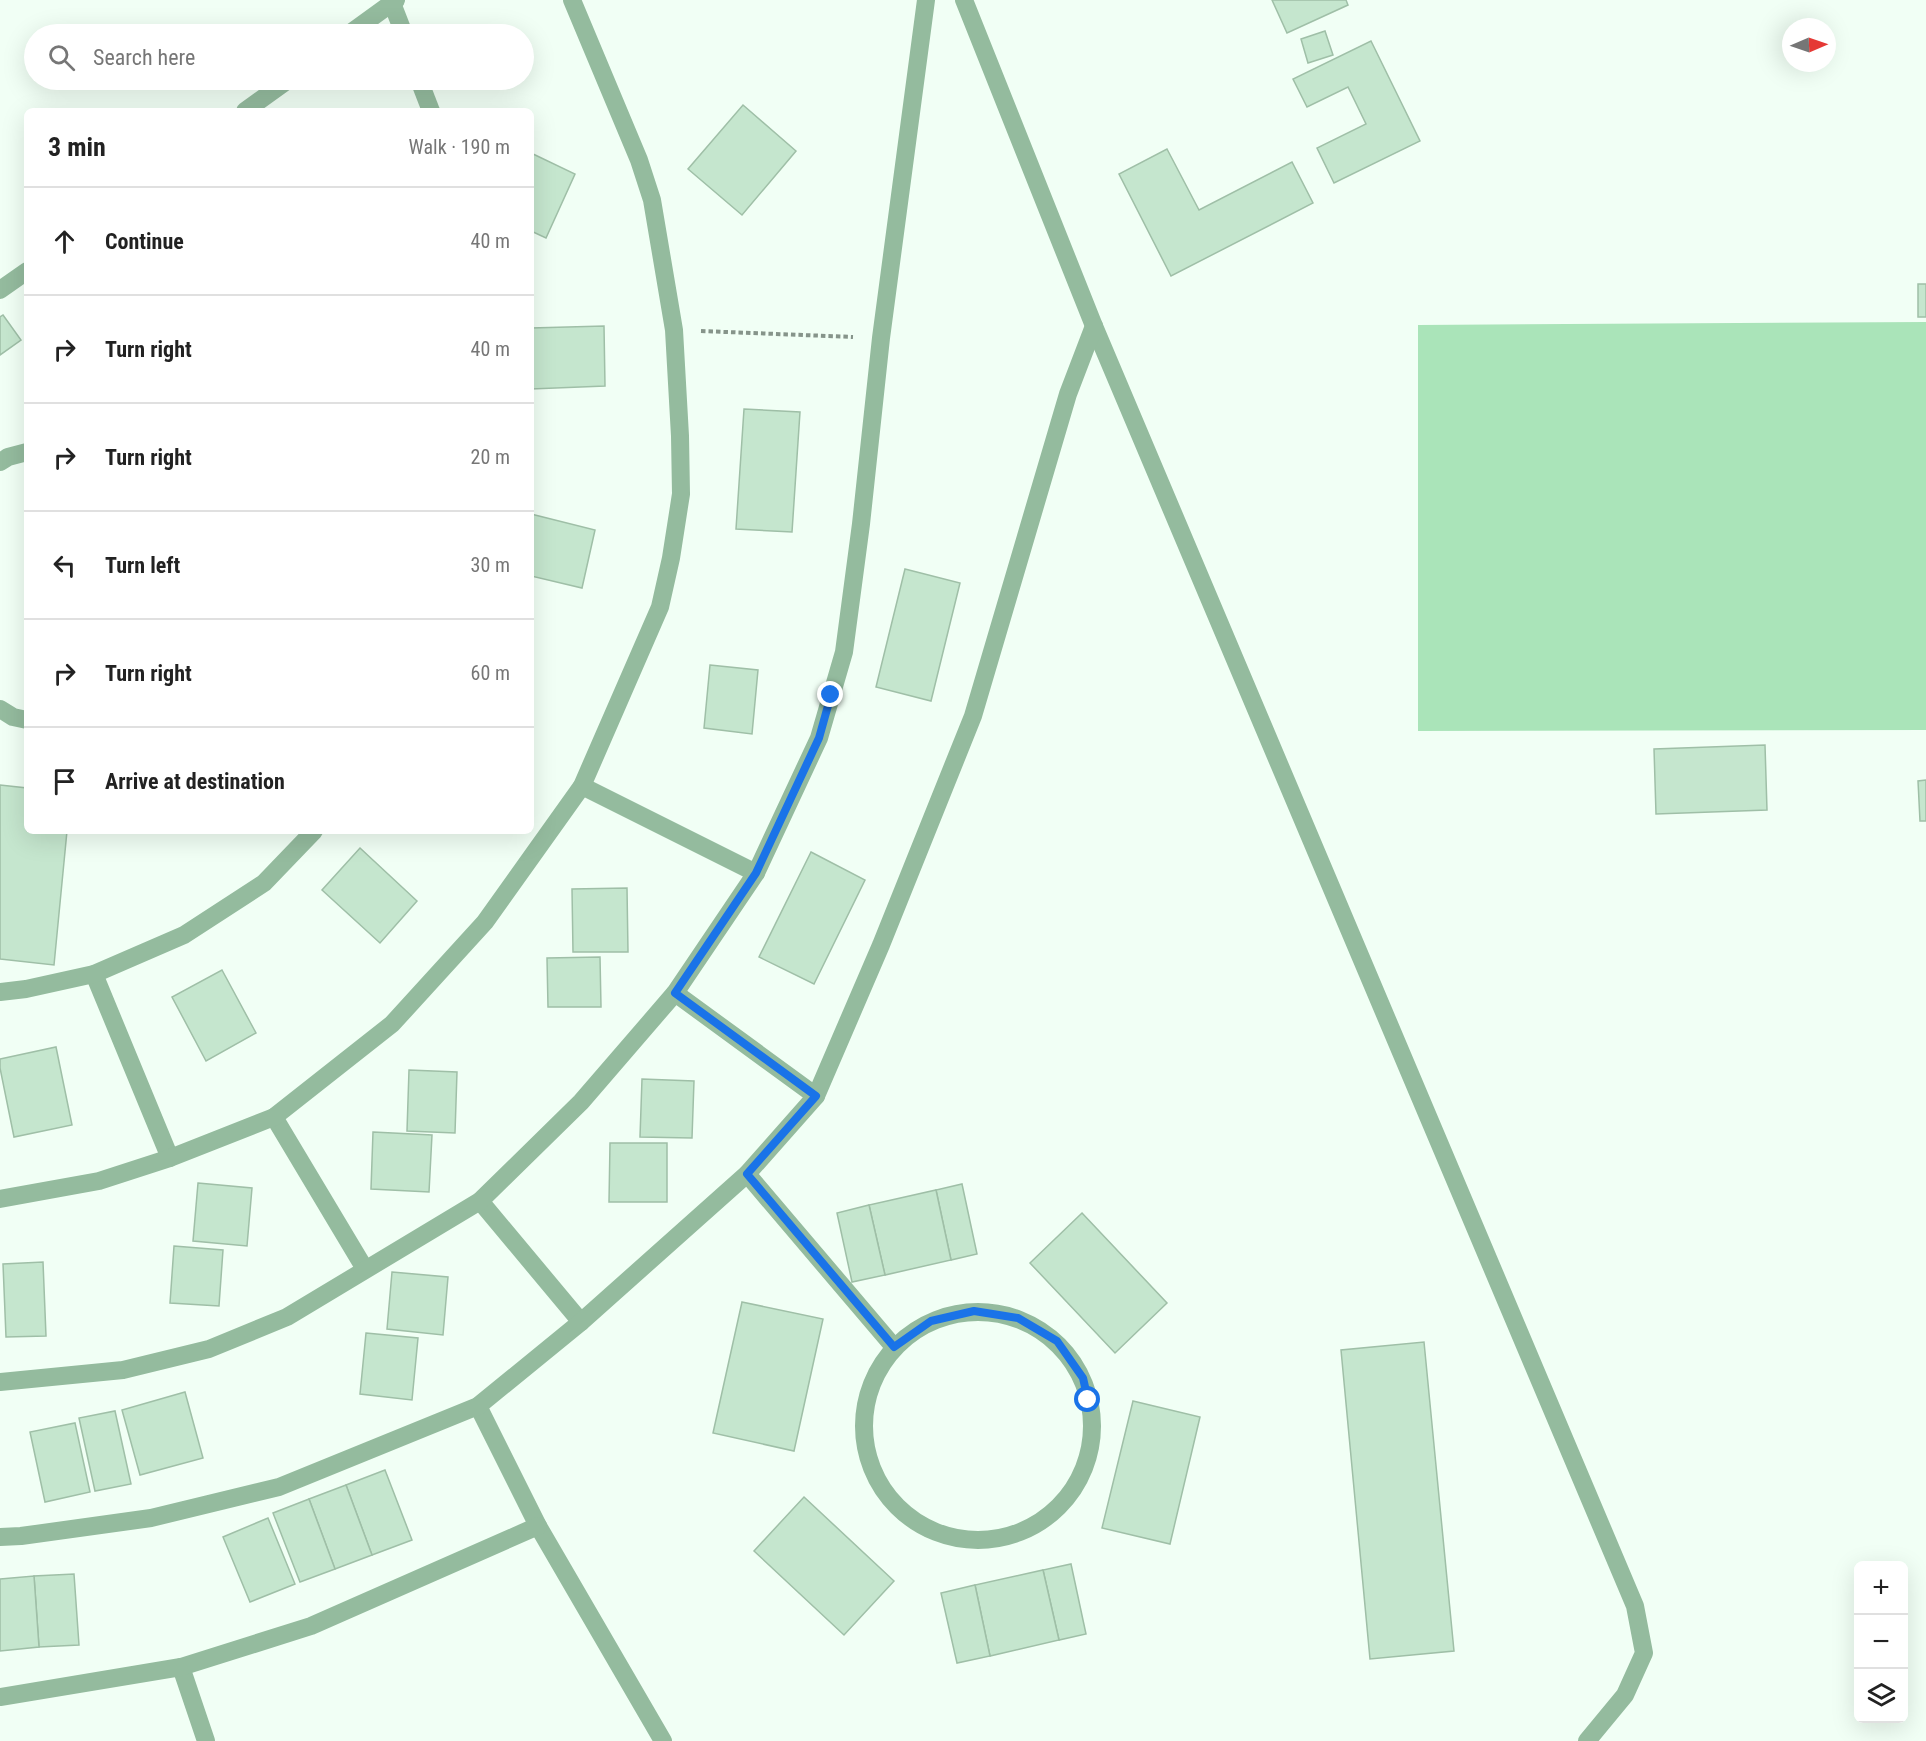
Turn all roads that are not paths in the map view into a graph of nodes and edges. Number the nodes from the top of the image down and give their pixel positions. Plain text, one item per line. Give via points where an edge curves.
1 (572, 0) edge
2 (926, 0) edge
3 (964, 0) edge
4 (394, 2) edge
5 (363, 24) edge
6 (401, 24) edge
7 (274, 90) edge
8 (423, 90) edge
9 (249, 108) edge
10 (429, 108) edge
11 (24, 272) edge
12 (0, 290) edge
13 (1094, 326) junction
14 (24, 453) edge
15 (0, 462) edge
16 (0, 709) edge
17 (24, 719) edge
18 (582, 786) junction
19 (311, 834) edge
20 (756, 873) junction
21 (94, 974) junction
22 (0, 992) edge
23 (675, 993) junction
24 (816, 1096) junction
25 (274, 1117) junction
26 (170, 1158) junction
27 (747, 1174) junction
28 (0, 1199) edge
29 (480, 1201) junction
30 (365, 1269) junction
31 (581, 1322) junction
32 (894, 1347) junction
33 (0, 1382) edge
34 (478, 1406) junction
35 (538, 1526) junction
36 (0, 1537) edge
37 (181, 1667) junction
38 (0, 1697) edge
39 (206, 1741) edge
40 (663, 1741) edge
41 (1587, 1741) edge

1 - 18 street via 652,200 674,330 681,494 660,607
2 - 20 street via 844,652 819,738
3 - 13 street
4 - 5 street
4 - 6 street
7 - 9 street
8 - 10 street
11 - 12 street
13 - 24 street via 1068,394 974,716
13 - 41 street via 1635,1606 1644,1653 1625,1695
14 - 15 street
16 - 17 street
18 - 20 street
18 - 25 street via 485,922 392,1024
19 - 21 street via 264,883 184,935
20 - 23 street
21 - 22 street
21 - 26 street
23 - 24 street
23 - 29 street via 581,1102
24 - 27 street
25 - 26 street
25 - 30 street
26 - 28 street via 99,1181
27 - 31 street
27 - 32 street
29 - 30 street
29 - 31 street
30 - 33 street via 287,1317 209,1349 123,1370
31 - 34 street
32 - 32 street via 871,1386 864,1430 874,1474 900,1510 938,1534 982,1541 1026,1531 1062,1505 1086,1466 1093,1422 1083,1378 1057,1341 1018,1318 974,1311 931,1321
34 - 35 street
34 - 36 street via 279,1487 151,1518
35 - 37 street via 311,1626
35 - 40 street
37 - 38 street
37 - 39 street

